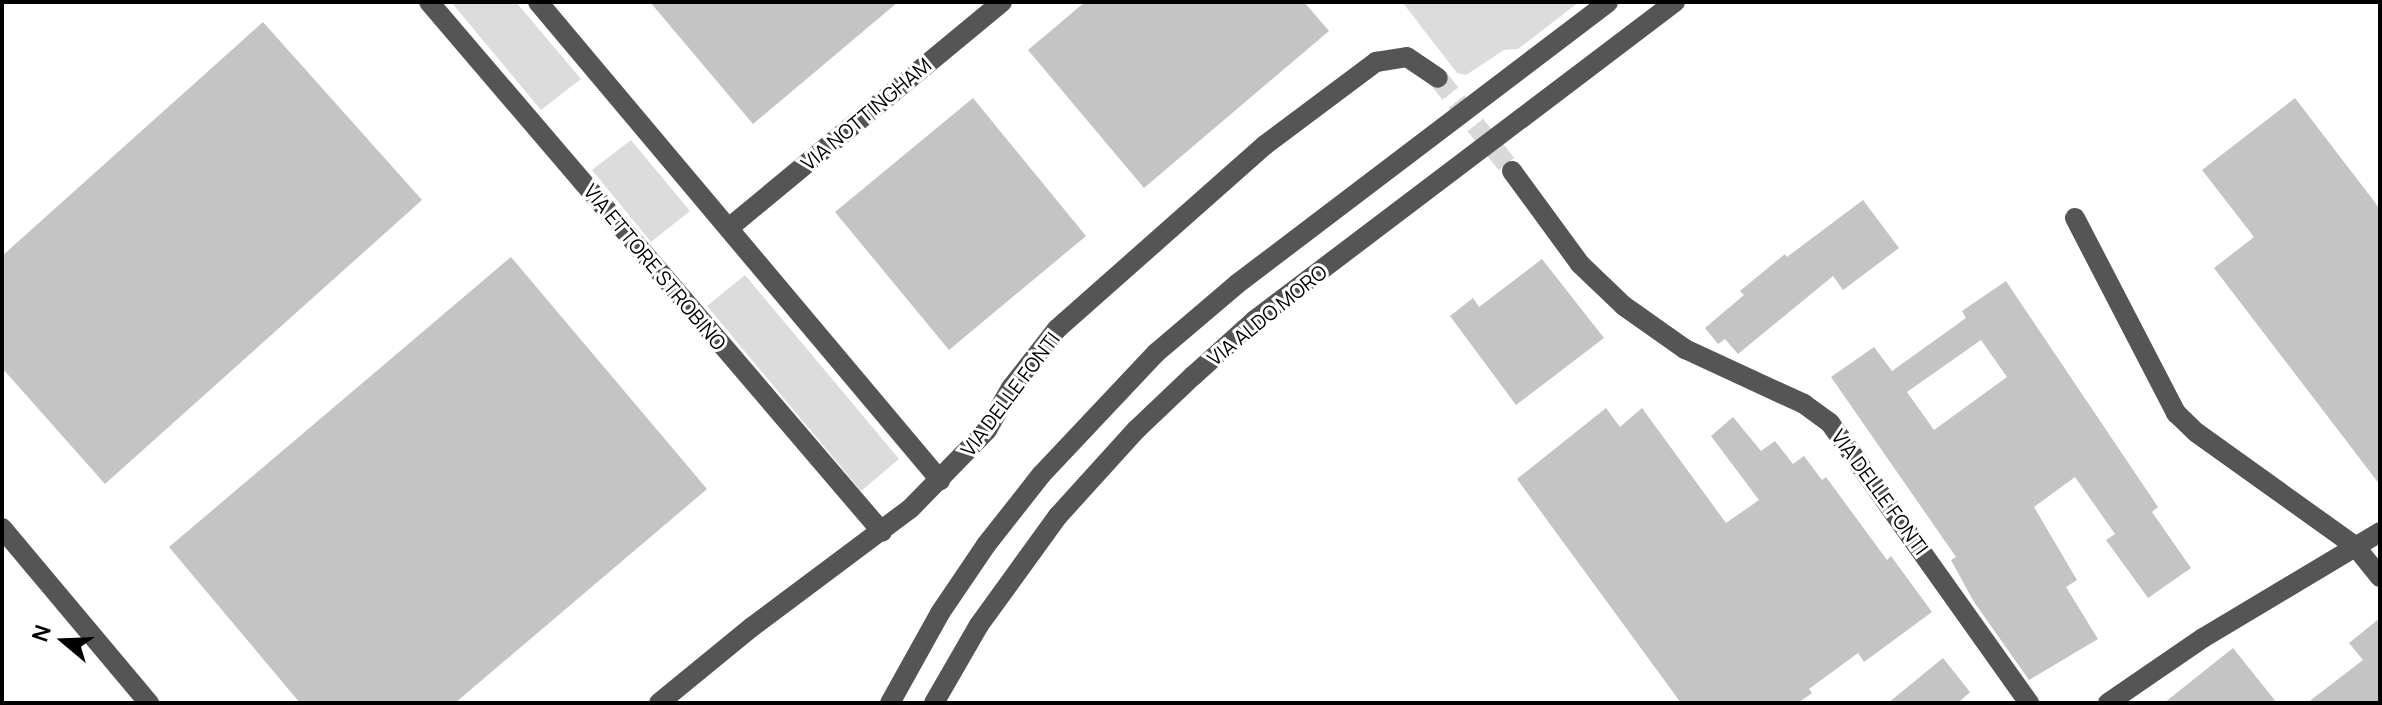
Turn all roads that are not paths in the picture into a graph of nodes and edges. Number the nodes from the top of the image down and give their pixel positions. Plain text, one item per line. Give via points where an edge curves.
1 (429, 2) edge
2 (538, 2) edge
3 (1002, 2) edge
4 (1608, 2) edge
5 (1675, 2) edge
6 (1438, 78) tunnel mouth
7 (1512, 171) tunnel mouth
8 (2075, 218) dead end
9 (730, 227) junction
10 (940, 480) junction
11 (2, 528) edge
12 (882, 532) junction
13 (2380, 532) edge
14 (2355, 546) junction
15 (2380, 577) edge
16 (149, 703) edge
17 (659, 703) edge
18 (890, 703) edge
19 (934, 703) edge
20 (2029, 703) edge
21 (2108, 703) edge

1 - 12 street, VIA ETTORE STROBINO
2 - 9 street
3 - 9 street, VIA NOTTINGHAM
4 - 18 street, VIA ALDO MORO via 1237,284 1156,353 1041,475 986,545 940,613
5 - 19 street, VIA ALDO MORO via 1255,320 1193,376 1058,516 979,625
6 - 10 street, VIA DELLE FONTI via 1407,57 1376,62 1265,145 1057,329 1011,388 987,430
7 - 20 street, VIA DELLE FONTI via 1580,264 1624,306 1685,349 1804,404 1830,423
8 - 14 street via 2176,413
9 - 10 street
10 - 12 street, VIA DELLE FONTI
11 - 16 street
12 - 17 street, VIA DELLE FONTI
13 - 14 street
14 - 15 street
14 - 21 street

